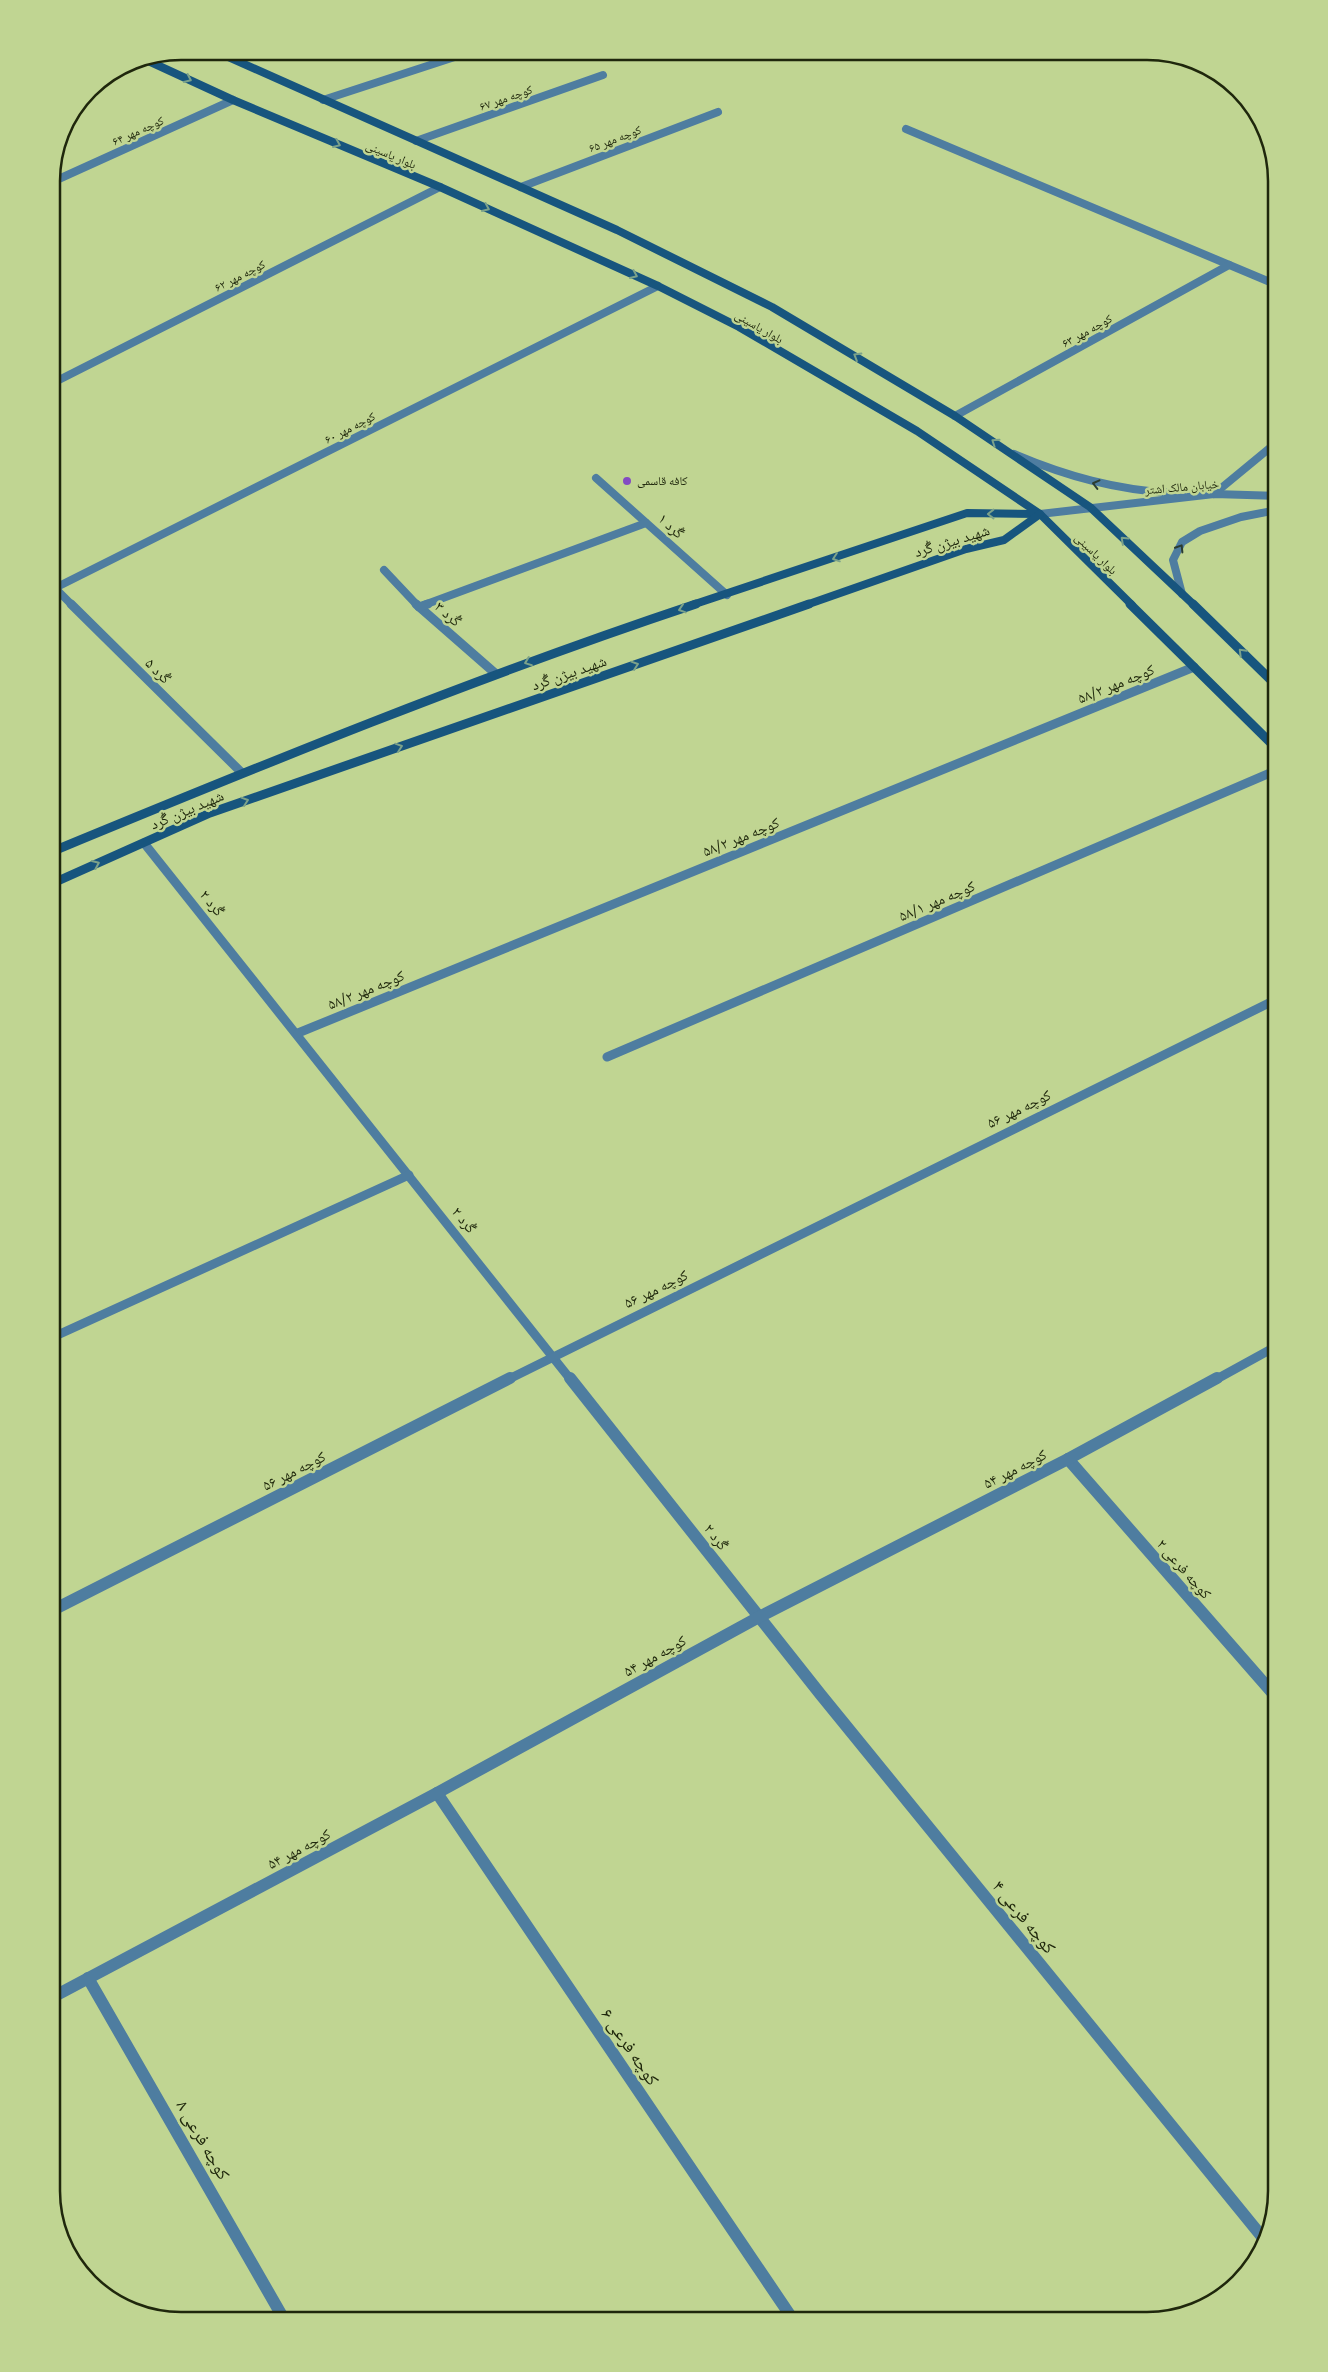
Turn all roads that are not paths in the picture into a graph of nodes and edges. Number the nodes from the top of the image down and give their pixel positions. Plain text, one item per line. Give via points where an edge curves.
1 (235, 60) edge
2 (445, 60) edge
3 (153, 63) edge
4 (603, 76) dead end
5 (233, 100) junction
6 (323, 100) junction
7 (718, 112) dead end
8 (906, 129) dead end
9 (416, 141) junction
10 (60, 178) edge
11 (521, 187) junction
12 (440, 188) junction
13 (1229, 265) junction
14 (1268, 281) edge
15 (658, 286) junction
16 (60, 380) edge
17 (955, 416) junction
18 (1268, 449) edge
19 (1010, 452) junction
20 (596, 478) dead end
21 (1214, 494) junction
22 (1268, 496) edge
23 (1090, 507) junction
24 (1268, 511) edge
25 (1040, 514) junction
26 (646, 523) junction
27 (384, 570) dead end
28 (60, 585) edge
29 (1182, 594) junction
30 (727, 595) junction
31 (60, 596) edge
32 (419, 607) junction
33 (1194, 667) junction
34 (496, 674) junction
35 (1268, 677) edge
36 (1268, 740) edge
37 (242, 773) junction
38 (1268, 774) edge
39 (144, 843) junction
40 (60, 848) edge
41 (60, 880) edge
42 (1268, 1003) edge
43 (298, 1032) junction
44 (607, 1057) dead end
45 (409, 1175) junction
46 (60, 1334) edge
47 (1268, 1351) edge
48 (554, 1356) junction
49 (1068, 1458) junction
50 (60, 1606) edge
51 (759, 1617) junction
52 (1268, 1688) edge
53 (436, 1794) junction
54 (88, 1978) junction
55 (60, 1993) edge
56 (1260, 2235) edge
57 (280, 2312) edge
58 (788, 2312) edge

1 - 6 main road, بلوار یاسینی
2 - 6 street
3 -> 5 main road, بلوار یاسینی
4 - 9 street, کوچه مهر ۶۷
5 - 10 street, کوچه مهر ۶۴
5 -> 12 main road, بلوار یاسینی
6 - 9 main road, بلوار یاسینی
7 - 11 street, کوچه مهر ۶۵
8 - 13 street
9 - 11 main road, بلوار یاسینی
17 -> 11 main road, بلوار یاسینی via 772,307 617,230
12 -> 15 main road, بلوار یاسینی
12 - 16 street, کوچه مهر ۶۲
13 - 14 street
13 - 17 street, کوچه مهر ۶۳
15 - 25 main road, بلوار یاسینی via 739,327 917,430
15 - 28 street, کوچه مهر ۶۰
19 -> 17 main road, بلوار یاسینی
18 - 21 street
21 -> 19 street via 1111,488 1052,470
19 - 23 main road, بلوار یاسینی
20 - 26 street, گُرد ۱
21 - 22 street, خیابان مالک اشتر
21 - 23 street, خیابان مالک اشتر
23 - 25 street, خیابان مالک اشتر
29 -> 23 main road, بلوار یاسینی
29 -> 24 street via 1173,560 1183,542 1212,526
25 -> 30 main road, شهید بیژن گُرد via 967,513
25 - 33 main road, بلوار یاسینی
39 -> 25 main road, شهید بیژن گُرد via 210,813 966,549 1004,540
26 - 30 street, گُرد ۱
26 - 32 street
27 - 32 street, گُرد ۳
35 -> 29 main road, بلوار یاسینی
30 -> 34 main road, شهید بیژن گُرد via 581,642
31 - 37 street, گُرد ۵
32 - 34 street, گُرد ۳
33 - 36 main road, بلوار یاسینی
33 - 43 street, کوچه مهر ۵۸/۲
34 - 37 main road, شهید بیژن گُرد
37 - 40 main road, شهید بیژن گُرد
38 - 44 street, کوچه مهر ۵۸/۱
41 -> 39 main road, شهید بیژن گُرد
39 - 43 street, گُرد ۲
42 - 48 street, کوچه مهر ۵۶
43 - 45 street, گُرد ۲
45 - 46 street
45 - 48 street, گُرد ۲
47 - 49 street, کوچه مهر ۵۴
48 - 50 street, کوچه مهر ۵۶
48 - 51 street, گُرد ۲
49 - 51 street, کوچه مهر ۵۴
49 - 52 street, کوچه فرعی ۲
51 - 53 street, کوچه مهر ۵۴
51 - 56 street, کوچه فرعی ۴
53 - 54 street, کوچه مهر ۵۴
53 - 58 street, کوچه فرعی ۶
54 - 55 street, کوچه مهر ۵۴
54 - 57 street, کوچه فرعی ۸

